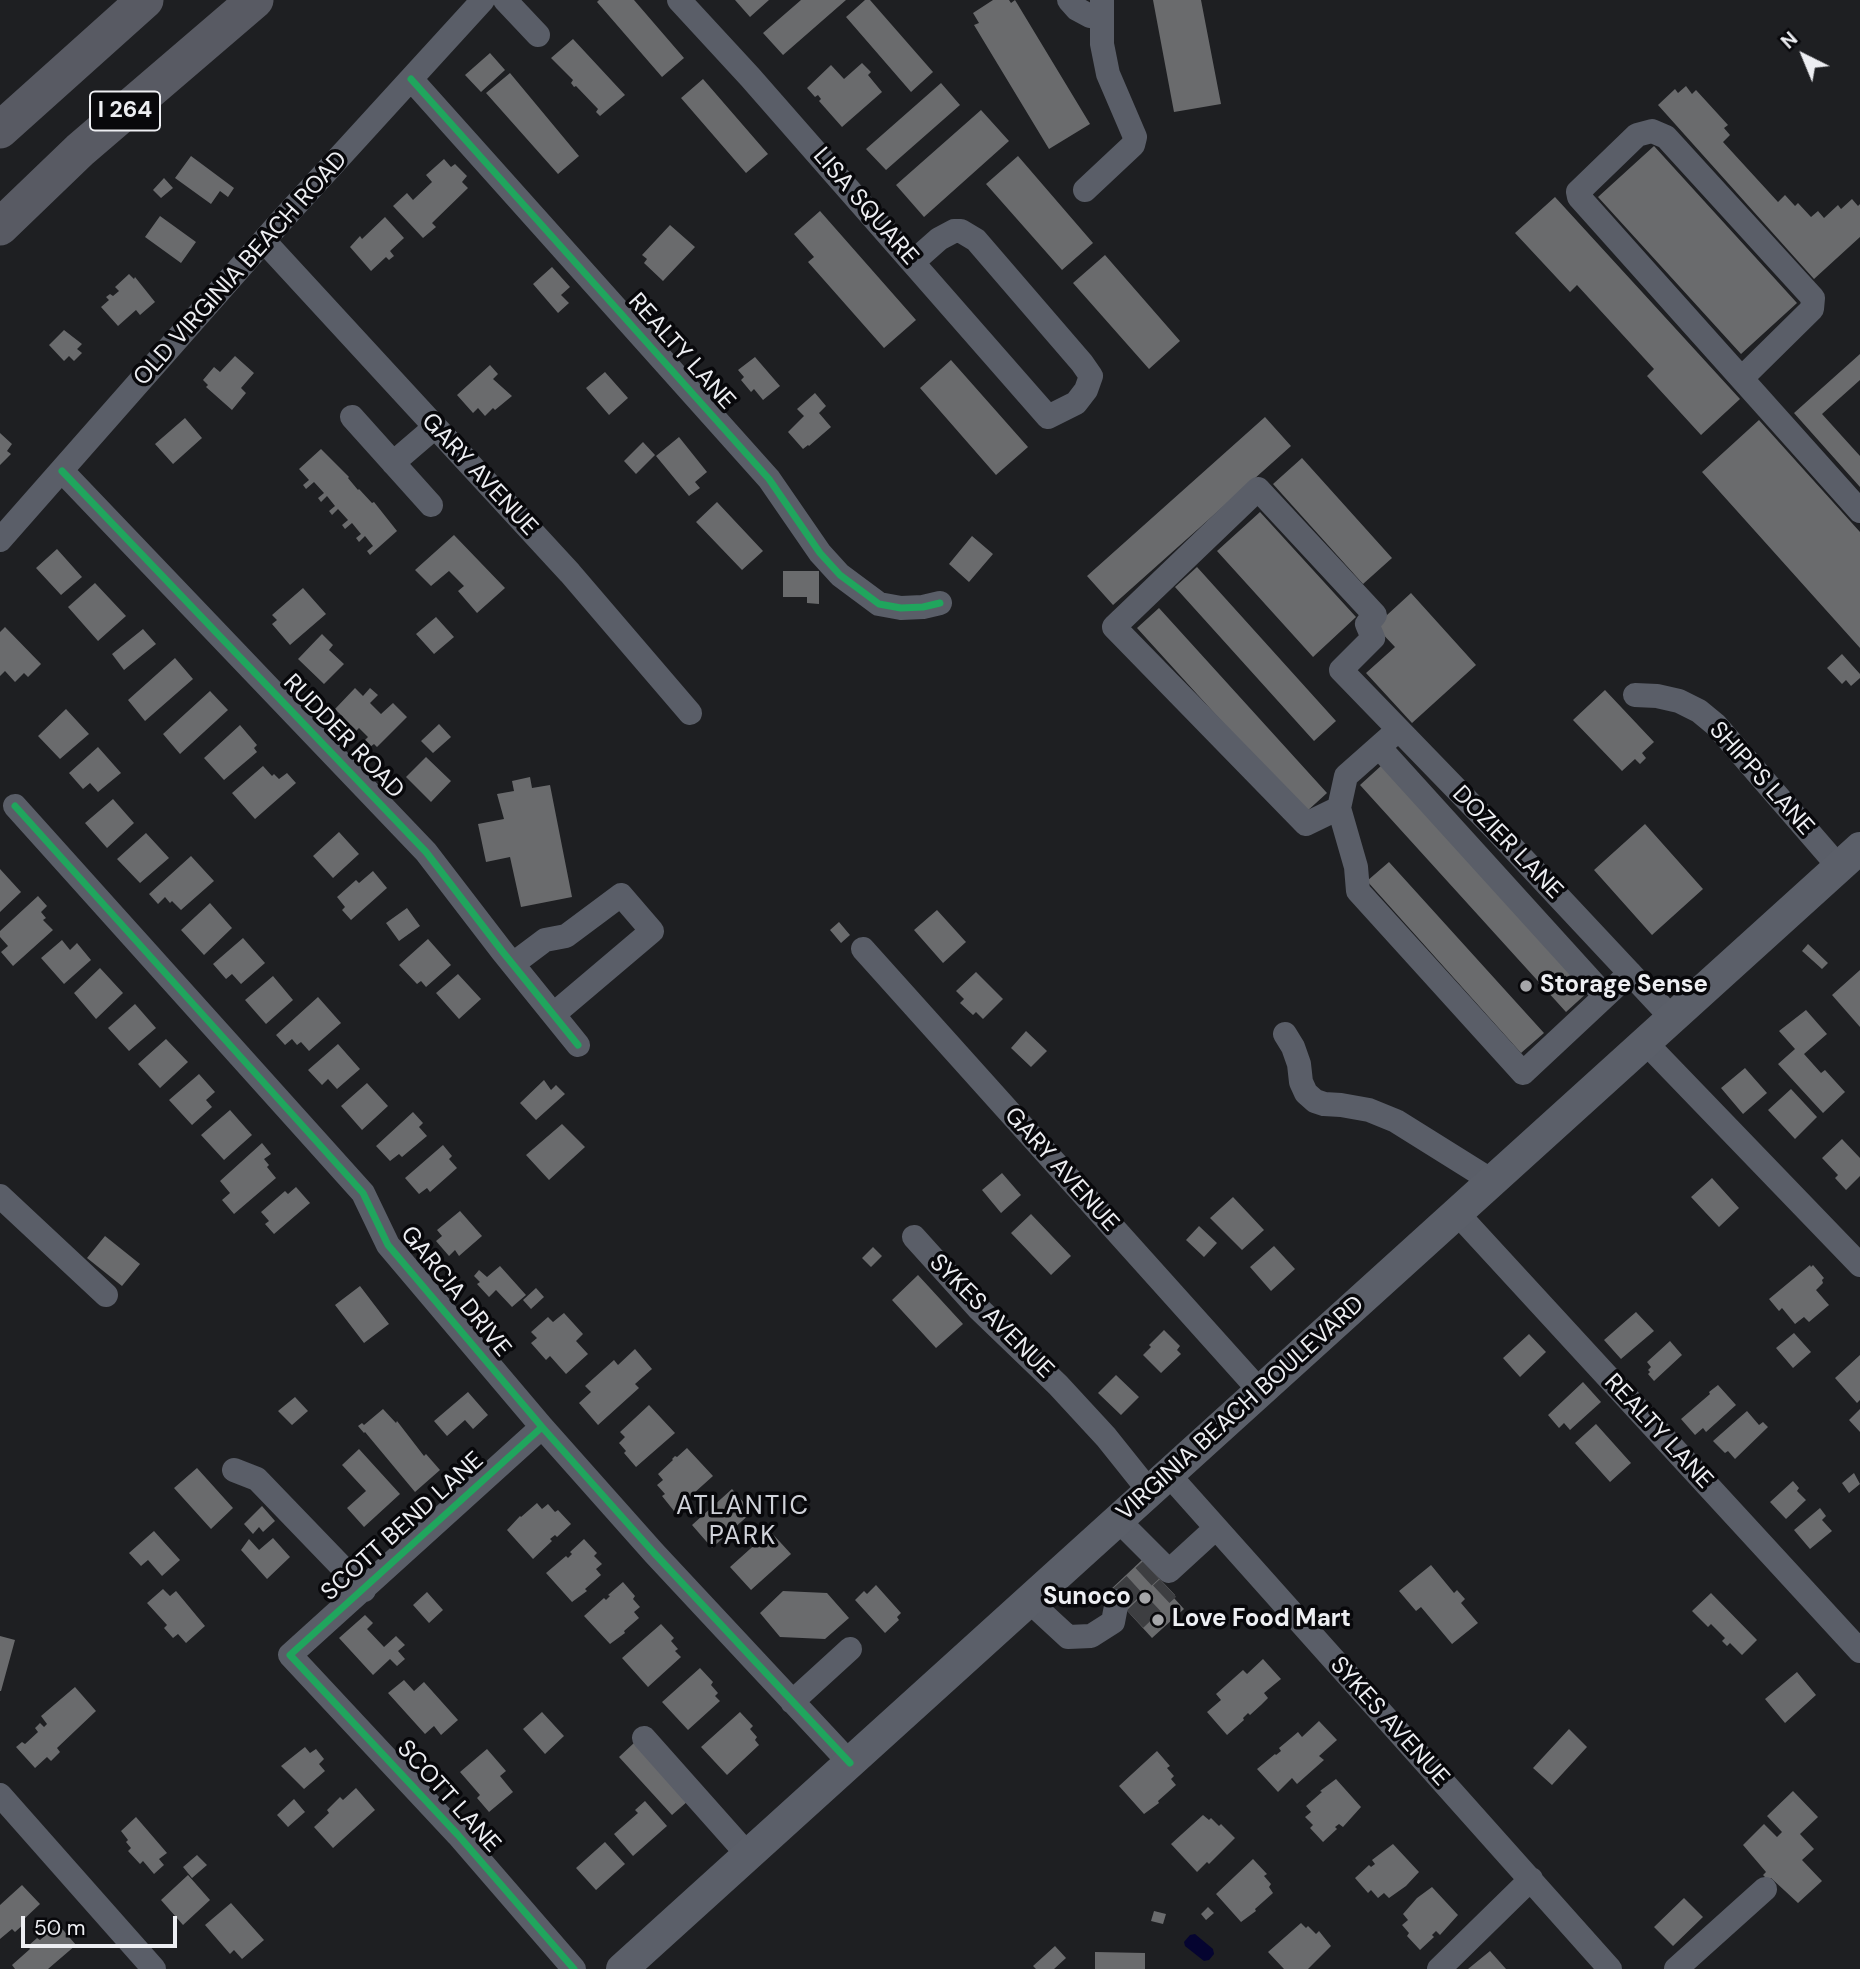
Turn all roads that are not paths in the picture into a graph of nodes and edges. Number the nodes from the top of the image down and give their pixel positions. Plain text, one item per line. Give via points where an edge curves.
1 (145, 0) edge
2 (255, 0) edge
3 (483, 0) edge
4 (505, 0) edge
5 (678, 0) edge
6 (1069, 0) edge
7 (1101, 9) edge
8 (538, 35) dead end
9 (411, 79) junction
10 (0, 130) edge
11 (1085, 190) dead end
12 (0, 226) edge
13 (264, 241) junction
14 (913, 262) junction
15 (1742, 378) junction
16 (352, 417) dead end
17 (435, 427) junction
18 (394, 463) junction
19 (62, 471) junction
20 (430, 505) dead end
21 (1860, 512) edge
22 (0, 540) edge
23 (940, 603) dead end
24 (1635, 695) dead end
25 (690, 713) dead end
26 (1398, 730) junction
27 (1379, 747) junction
28 (15, 806) dead end
29 (1339, 808) junction
30 (1855, 853) edge
31 (863, 949) dead end
32 (513, 964) junction
33 (1630, 973) junction
34 (1605, 996) junction
35 (554, 1014) junction
36 (1672, 1018) junction
37 (1285, 1034) dead end
38 (1645, 1042) junction
39 (578, 1045) dead end
40 (1492, 1181) junction
41 (0, 1196) edge
42 (1456, 1212) junction
43 (914, 1237) dead end
44 (1860, 1265) edge
45 (106, 1295) dead end
46 (1260, 1391) junction
47 (542, 1427) junction
48 (234, 1470) dead end
49 (1159, 1483) junction
50 (1118, 1520) junction
51 (1216, 1528) junction
52 (364, 1590) junction
53 (1029, 1601) junction
54 (1122, 1614) tunnel mouth
55 (850, 1649) dead end
56 (1860, 1651) edge
57 (290, 1655) joint
58 (792, 1702) junction
59 (644, 1738) dead end
60 (850, 1763) junction
61 (0, 1795) edge
62 (748, 1856) junction
63 (1531, 1879) junction
64 (1765, 1889) dead end
65 (154, 1969) edge
66 (574, 1969) edge
67 (622, 1969) edge
68 (1439, 1969) edge
69 (1610, 1969) edge
70 (1676, 1969) edge

1 - 10 highway, I 264
2 - 12 highway, I 264 via 80,150
3 - 9 street, OLD VIRGINIA BEACH ROAD
4 - 8 street
5 - 14 street, LISA SQUARE
6 - 7 street via 1083,13
7 - 11 street via 1108,74 1135,137 1133,145
9 - 13 street, OLD VIRGINIA BEACH ROAD
9 - 23 street, REALTY LANE via 769,479 840,575 879,604 901,608
13 - 17 street, GARY AVENUE
13 - 19 street, OLD VIRGINIA BEACH ROAD
14 - 14 street, LISA SQUARE via 1048,417 1076,403 1091,376 976,240 954,231
15 - 15 street via 1579,197 1578,192 1637,135 1652,131 1666,137 1814,298 1812,309
15 - 21 street
16 - 18 street
17 - 18 street
17 - 25 street, GARY AVENUE via 570,573
18 - 20 street
19 - 22 street, OLD VIRGINIA BEACH ROAD
19 - 32 street, RUDDER ROAD via 426,852
24 - 30 street, SHIPPS LANE via 1679,701 1699,711
26 - 27 street
26 - 29 street, DOZIER LANE via 1341,670 1373,638 1367,624 1375,615 1258,489 1114,627 1306,824
26 - 33 street, DOZIER LANE
27 - 29 street via 1346,776
27 - 34 street
28 - 47 street, GARCIA DRIVE via 363,1193 388,1245
29 - 34 street via 1358,891 1523,1073
30 - 36 main road, VIRGINIA BEACH BOULEVARD
31 - 46 street, GARY AVENUE
32 - 35 street, RUDDER ROAD
32 - 35 street via 545,940 566,936 621,895 652,931
33 - 34 street
33 - 36 street, DOZIER LANE
35 - 39 street, RUDDER ROAD
36 - 38 main road, VIRGINIA BEACH BOULEVARD
37 - 40 street via 1306,1093 1315,1101 1369,1110 1396,1121
38 - 40 main road, VIRGINIA BEACH BOULEVARD
38 - 44 street
40 - 42 main road, VIRGINIA BEACH BOULEVARD
41 - 45 street
42 - 46 main road, VIRGINIA BEACH BOULEVARD
42 - 56 street, REALTY LANE
43 - 49 street, SYKES AVENUE via 1106,1437
46 - 49 main road, VIRGINIA BEACH BOULEVARD
47 - 52 street, SCOTT BEND LANE
47 - 58 street, GARCIA DRIVE
48 - 52 street via 257,1479
49 - 50 main road, VIRGINIA BEACH BOULEVARD
49 - 51 street, SYKES AVENUE
50 - 51 street via 1163,1576
50 - 53 main road, VIRGINIA BEACH BOULEVARD
51 - 63 street, SYKES AVENUE
52 - 57 street, SCOTT BEND LANE
53 - 54 street via 1068,1637 1091,1636
53 - 60 main road, VIRGINIA BEACH BOULEVARD
55 - 58 street
57 - 66 street, SCOTT LANE via 458,1835
58 - 60 street, GARCIA DRIVE
59 - 62 street
60 - 62 main road, VIRGINIA BEACH BOULEVARD
61 - 65 street
62 - 67 main road, VIRGINIA BEACH BOULEVARD
63 - 68 street
63 - 69 street, SYKES AVENUE
64 - 70 street

